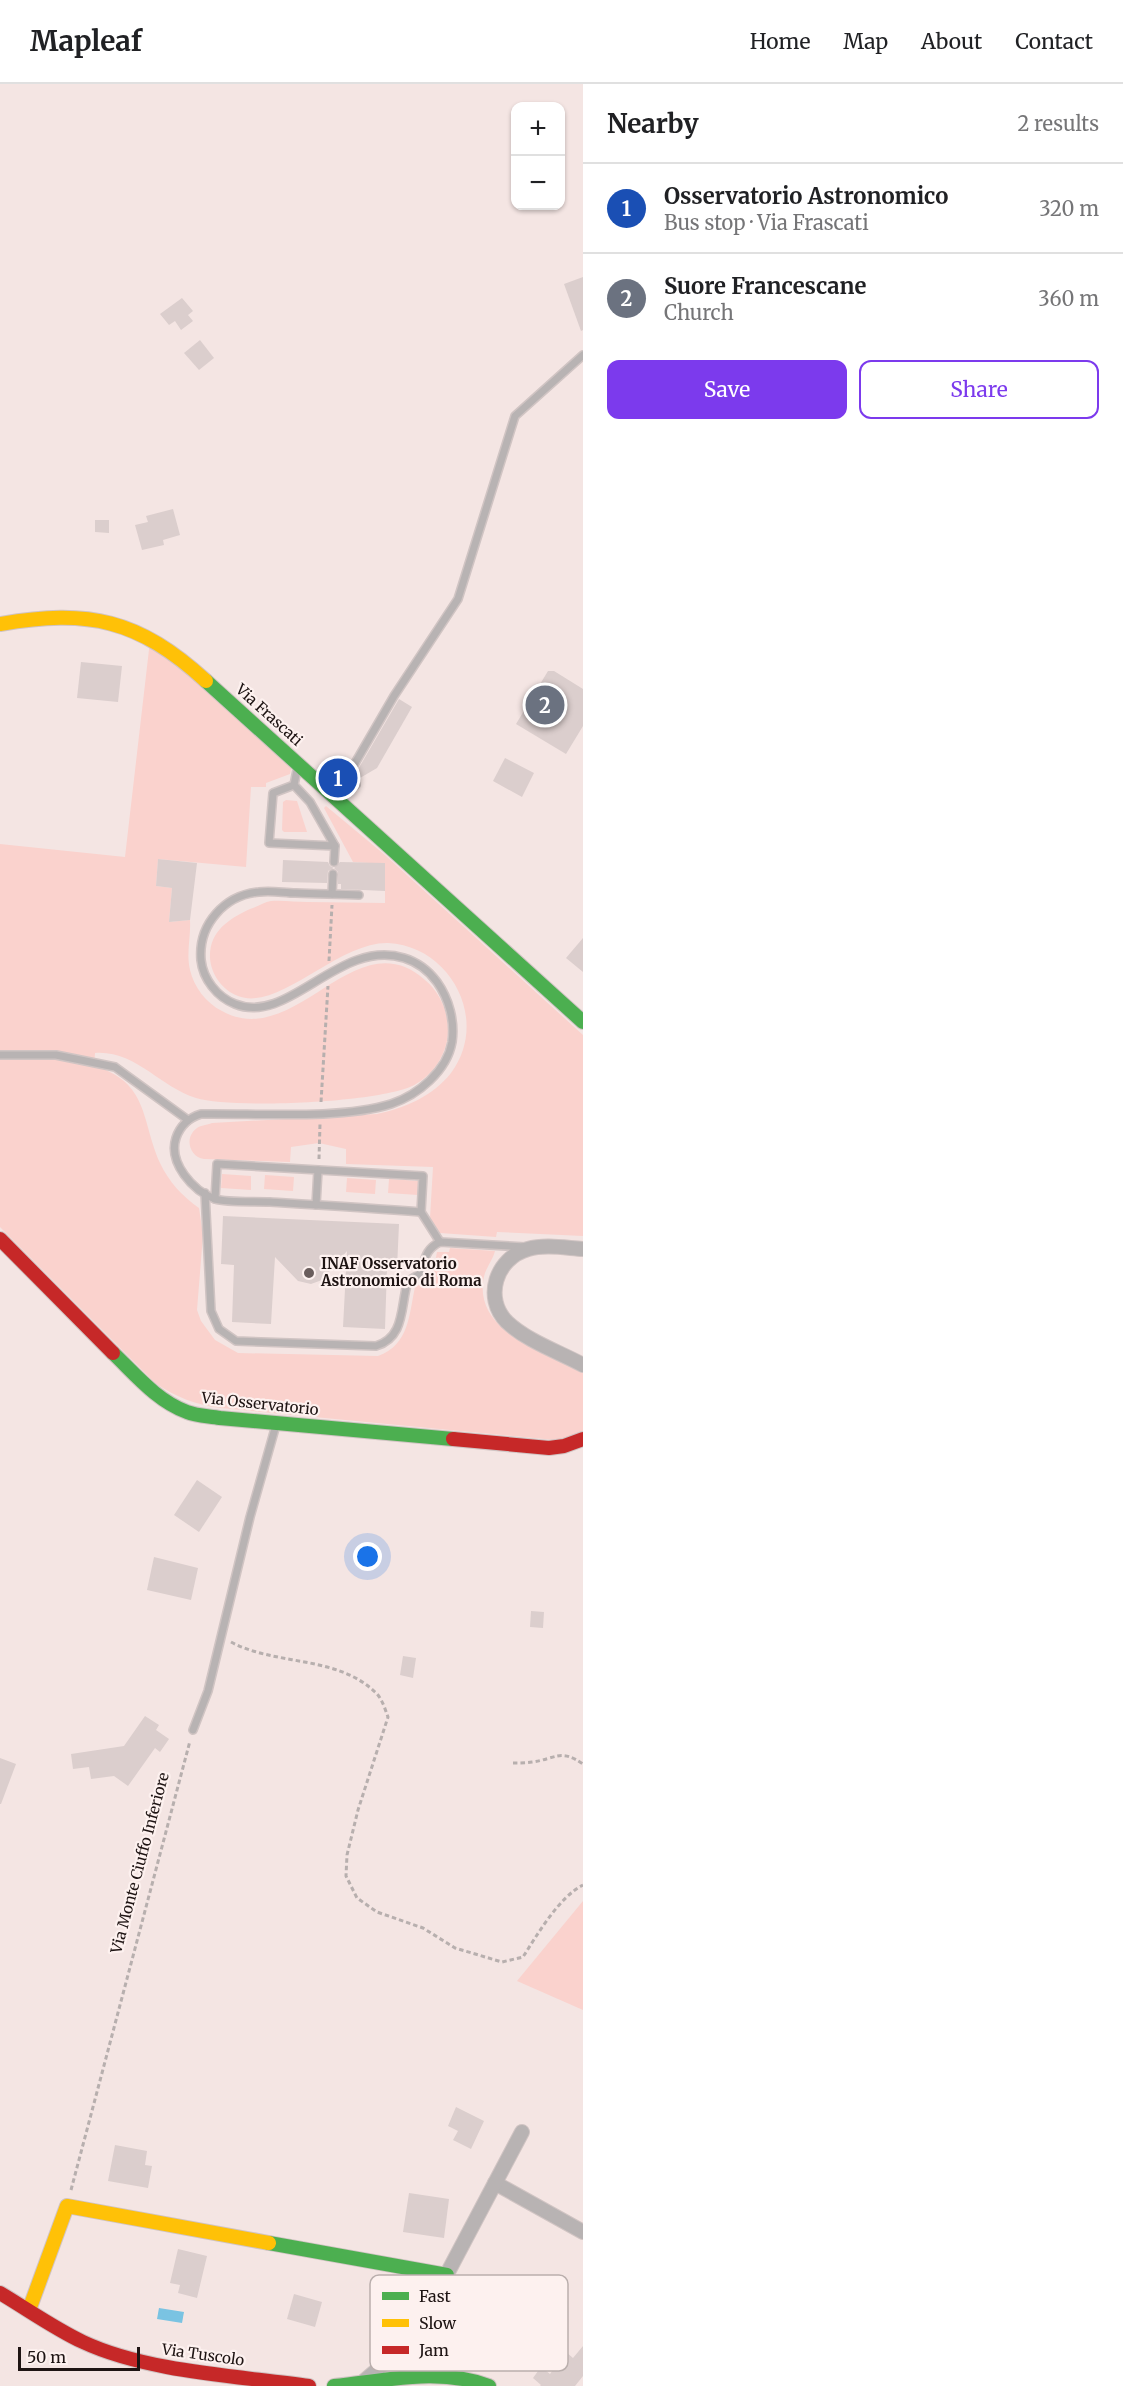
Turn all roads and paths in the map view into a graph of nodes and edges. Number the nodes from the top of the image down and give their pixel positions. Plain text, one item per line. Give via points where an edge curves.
1 (583, 355) edge
2 (0, 624) edge
3 (298, 764) junction
4 (294, 785) junction
5 (335, 797) junction
6 (335, 846) junction
7 (334, 862) dead end
8 (333, 874) dead end
9 (332, 894) junction
10 (359, 895) dead end
11 (328, 974) junction
12 (583, 1022) edge
13 (0, 1055) edge
14 (321, 1113) junction
15 (188, 1119) junction
16 (318, 1170) junction
17 (205, 1193) junction
18 (215, 1199) junction
19 (316, 1205) junction
20 (421, 1212) junction
21 (0, 1239) edge
22 (440, 1242) junction
23 (536, 1247) junction
24 (583, 1249) edge
25 (583, 1365) edge
26 (276, 1423) junction
27 (583, 1439) edge
28 (221, 1637) junction
29 (192, 1730) joint
30 (513, 1763) dead end
31 (583, 1764) edge
32 (583, 1885) edge
33 (522, 2132) dead end
34 (495, 2183) junction
35 (67, 2206) junction
36 (583, 2232) edge
37 (447, 2275) joint
38 (0, 2293) edge
39 (29, 2310) junction
40 (376, 2371) edge
41 (360, 2384) junction
42 (309, 2386) edge
43 (334, 2386) edge
44 (489, 2386) edge

1 - 5 lane via 515,416 458,598 351,770 356,785
2 - 3 street, Via Frascati via 81,617 132,629 190,666
3 - 4 lane
3 - 5 street, Via Frascati
4 - 6 lane via 310,802
4 - 6 lane via 273,793 269,843
5 - 12 street, Via Frascati
6 - 7 lane
8 - 9 lane
9 - 10 lane
9 - 11 path
9 - 11 lane via 258,891 230,901 214,914 201,948 202,969 212,986 232,1003 247,1008 274,1004
11 - 14 path
11 - 14 lane via 370,956 410,960 424,968 438,984 448,1003 453,1030 452,1045 443,1064 414,1093 380,1107
13 - 15 lane via 56,1055 115,1067
14 - 15 lane via 201,1114
14 - 16 path
15 - 17 lane via 175,1139 175,1156 181,1172
16 - 18 lane via 217,1164
16 - 19 lane
16 - 20 lane via 423,1176
17 - 18 lane
17 - 22 lane via 211,1311 219,1329 236,1341 382,1344 400,1325 408,1281 420,1274 427,1252
18 - 19 lane
19 - 20 lane
20 - 22 lane
21 - 26 street, Via Osservatorio via 130,1372 168,1403 197,1415
22 - 23 lane
23 - 24 street
23 - 25 street via 519,1252 500,1270 493,1293 496,1306 516,1329
26 - 27 street, Via Osservatorio via 549,1448
26 - 28 lane
28 - 29 lane via 208,1691
28 - 32 path via 247,1650 352,1675 377,1693 388,1717 358,1810 346,1876 357,1898 377,1912 423,1928 455,1948 502,1962 523,1958 554,1912
29 - 35 path, Via Monte Ciuffo Inferiore
30 - 31 path via 566,1754
33 - 34 street
34 - 36 street
34 - 37 street
35 - 37 street
35 - 39 street
38 - 39 street, Via Tuscolo
39 - 42 street, Via Tuscolo via 83,2342 123,2357
40 - 41 street
41 - 43 street
41 - 44 street via 434,2377 467,2379

